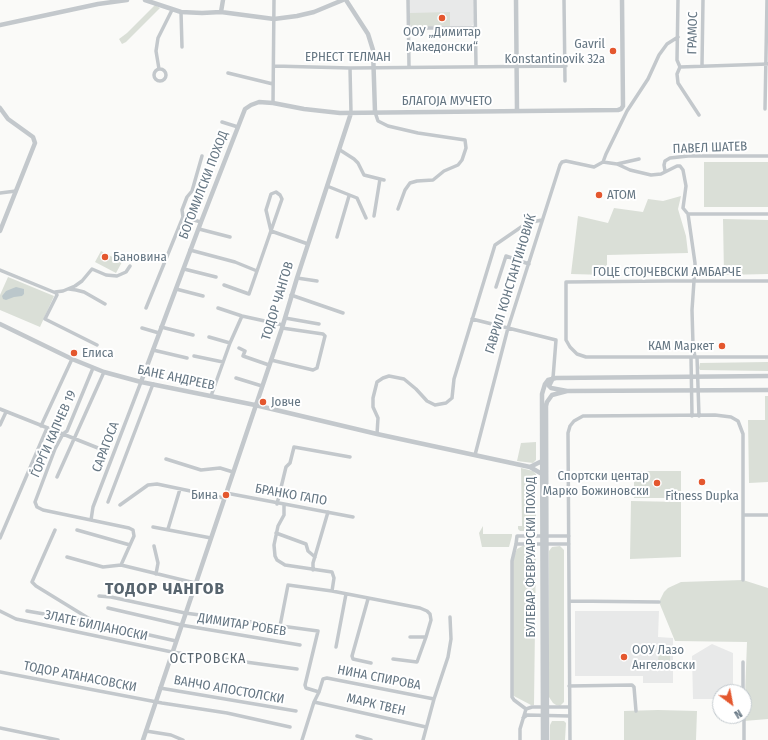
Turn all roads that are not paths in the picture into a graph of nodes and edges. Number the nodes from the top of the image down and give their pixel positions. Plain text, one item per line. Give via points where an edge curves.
1 (127, 0) edge
2 (145, 0) edge
3 (223, 0) edge
4 (274, 0) edge
5 (343, 0) edge
6 (346, 0) edge
7 (408, 0) edge
8 (475, 0) edge
9 (516, 0) edge
10 (564, 0) edge
11 (622, 0) edge
12 (678, 0) edge
13 (703, 0) edge
14 (767, 0) edge
15 (106, 1) edge
16 (155, 1) edge
17 (172, 10) junction
18 (181, 12) junction
19 (221, 12) junction
20 (274, 19) junction
21 (0, 24) edge
22 (408, 28) junction
23 (475, 28) junction
24 (678, 37) junction
25 (182, 46) dead end
26 (767, 64) edge
27 (702, 65) junction
28 (274, 66) junction
29 (476, 66) junction
30 (516, 66) junction
31 (566, 66) junction
32 (409, 67) junction
33 (680, 67) junction
34 (350, 68) junction
35 (374, 68) junction
36 (159, 69) dead end
37 (228, 73) dead end
38 (565, 81) dead end
39 (273, 84) junction
40 (273, 103) junction
41 (0, 108) edge
42 (764, 109) dead end
43 (516, 111) junction
44 (375, 112) junction
45 (351, 113) junction
46 (699, 115) dead end
47 (222, 122) dead end
48 (238, 127) junction
49 (340, 150) junction
50 (202, 156) dead end
51 (768, 156) edge
52 (638, 159) dead end
53 (603, 162) junction
54 (617, 164) junction
55 (666, 172) junction
56 (328, 186) junction
57 (16, 191) junction
58 (0, 193) edge
59 (349, 196) junction
60 (398, 209) dead end
61 (688, 214) junction
62 (768, 214) edge
63 (374, 216) dead end
64 (183, 217) junction
65 (366, 218) dead end
66 (542, 220) junction
67 (201, 222) junction
68 (199, 229) junction
69 (0, 231) edge
70 (271, 231) junction
71 (230, 237) dead end
72 (337, 237) dead end
73 (308, 244) junction
74 (190, 250) junction
75 (529, 264) junction
76 (130, 266) dead end
77 (184, 269) junction
78 (0, 270) edge
79 (257, 271) junction
80 (216, 277) dead end
81 (296, 278) junction
82 (317, 281) dead end
83 (694, 281) junction
84 (768, 281) edge
85 (224, 285) dead end
86 (496, 287) dead end
87 (176, 289) junction
88 (66, 290) junction
89 (55, 292) junction
90 (291, 295) junction
91 (203, 296) dead end
92 (105, 304) dead end
93 (146, 308) dead end
94 (218, 308) dead end
95 (343, 313) dead end
96 (242, 316) junction
97 (285, 318) junction
98 (472, 319) junction
99 (0, 324) edge
100 (319, 324) dead end
101 (282, 326) junction
102 (142, 328) dead end
103 (161, 328) junction
104 (508, 328) junction
105 (159, 333) junction
106 (193, 335) dead end
107 (208, 337) dead end
108 (230, 343) junction
109 (97, 345) dead end
110 (239, 348) dead end
111 (152, 350) junction
112 (194, 356) dead end
113 (694, 357) junction
114 (768, 357) edge
115 (186, 358) dead end
116 (72, 359) junction
117 (223, 362) junction
118 (270, 363) junction
119 (93, 368) junction
120 (104, 372) junction
121 (768, 376) edge
122 (692, 377) junction
123 (698, 377) junction
124 (236, 378) dead end
125 (552, 378) junction
126 (141, 382) junction
127 (153, 384) junction
128 (262, 386) junction
129 (692, 390) junction
130 (698, 390) junction
131 (768, 390) edge
132 (567, 391) junction
133 (211, 396) junction
134 (255, 405) junction
135 (0, 409) edge
136 (6, 412) junction
137 (692, 416) junction
138 (698, 416) junction
139 (0, 426) edge
140 (41, 426) junction
141 (47, 428) junction
142 (63, 434) junction
143 (376, 434) junction
144 (74, 438) junction
145 (98, 448) dead end
146 (475, 455) junction
147 (350, 457) dead end
148 (166, 459) dead end
149 (542, 461) junction
150 (530, 467) junction
151 (233, 472) junction
152 (542, 474) junction
153 (57, 477) dead end
154 (180, 489) junction
155 (225, 496) junction
156 (108, 502) dead end
157 (277, 504) junction
158 (120, 505) dead end
159 (284, 505) junction
160 (328, 512) junction
161 (743, 515) junction
162 (768, 515) edge
163 (353, 517) dead end
164 (91, 520) junction
165 (153, 527) dead end
166 (168, 529) junction
167 (55, 530) dead end
168 (78, 530) dead end
169 (276, 533) junction
170 (544, 536) junction
171 (569, 536) junction
172 (0, 538) edge
173 (211, 538) junction
174 (544, 543) junction
175 (516, 544) junction
176 (569, 544) junction
177 (130, 545) junction
178 (154, 546) dead end
179 (67, 557) dead end
180 (315, 557) junction
181 (121, 565) junction
182 (313, 570) junction
183 (156, 574) junction
184 (743, 580) dead end
185 (195, 583) junction
186 (332, 591) junction
187 (346, 594) junction
188 (99, 596) dead end
189 (368, 599) junction
190 (569, 602) junction
191 (659, 602) dead end
192 (108, 608) dead end
193 (0, 611) edge
194 (27, 611) dead end
195 (186, 612) junction
196 (450, 617) dead end
197 (96, 623) junction
198 (181, 625) junction
199 (280, 626) junction
200 (410, 637) dead end
201 (426, 637) junction
202 (176, 641) junction
203 (300, 645) dead end
204 (336, 647) dead end
205 (172, 652) junction
206 (393, 659) dead end
207 (743, 662) dead end
208 (371, 663) dead end
209 (297, 669) dead end
210 (0, 672) edge
211 (743, 684) edge
212 (569, 686) junction
213 (160, 688) junction
214 (319, 692) junction
215 (434, 699) junction
216 (155, 702) junction
217 (314, 702) junction
218 (545, 707) junction
219 (569, 707) junction
220 (526, 709) junction
221 (296, 711) dead end
222 (636, 711) dead end
223 (545, 715) junction
224 (569, 716) junction
225 (522, 718) junction
226 (744, 724) edge
227 (426, 726) junction
228 (290, 727) dead end
229 (0, 728) edge
230 (146, 731) junction
231 (357, 736) dead end
232 (58, 740) edge
233 (143, 740) edge
234 (183, 740) edge
235 (302, 740) edge
236 (371, 740) edge
237 (423, 740) edge
238 (520, 740) edge
239 (543, 740) edge
240 (547, 740) edge
241 (570, 740) edge
242 (744, 740) edge

1 - 15 street
2 - 16 street
3 - 19 street
4 - 20 street
5 - 20 street via 314,12
6 - 35 street via 368,34 373,50
7 - 22 street
8 - 23 street
9 - 30 street
10 - 31 street
11 - 43 street, БЛАГОЈА МУЧЕТО via 622,108 609,111
12 - 24 street
13 - 27 street, ГРАМОС
14 - 26 street
15 - 21 street
16 - 17 street
17 - 18 street
17 - 36 street via 158,38 156,51
18 - 19 street
18 - 25 street
19 - 20 street
20 - 28 street
22 - 23 street
22 - 32 street
23 - 29 street
24 - 33 street
24 - 53 street via 667,44 659,55 648,79 627,111
26 - 27 street
26 - 42 street
27 - 33 street
28 - 34 street, ЕРНЕСТ ТЕЛМАН
28 - 39 street
29 - 30 street, ЕРНЕСТ ТЕЛМАН
29 - 32 street, ЕРНЕСТ ТЕЛМАН
30 - 31 street, ЕРНЕСТ ТЕЛМАН
30 - 43 street
31 - 38 street
32 - 35 street, ЕРНЕСТ ТЕЛМАН
33 - 46 street via 677,74 678,83
34 - 35 street, ЕРНЕСТ ТЕЛМАН
34 - 45 street, ТОДОР ЧАНГОВ
35 - 44 street
37 - 39 street
39 - 40 street
40 - 45 street, БЛАГОЈА МУЧЕТО via 304,109
40 - 48 street, БОГОМИЛСКИ ПОХОД via 259,102 245,108
41 - 57 street via 8,119 33,137 35,143
43 - 44 street, БЛАГОЈА МУЧЕТО
44 - 45 street, БЛАГОЈА МУЧЕТО
44 - 60 street via 378,121 388,126 465,140 466,148 458,165 444,171 433,180 410,183
45 - 49 street, ТОДОР ЧАНГОВ
47 - 48 street, БОГОМИЛСКИ ПОХОД
48 - 67 street, БОГОМИЛСКИ ПОХОД
49 - 56 street, ТОДОР ЧАНГОВ
49 - 63 street via 358,163 364,176 382,180
50 - 64 street via 192,190 182,210
51 - 55 street, ПАВЕЛ ШАТЕВ via 670,158 665,161
52 - 54 street
53 - 54 street
53 - 66 street, ГАВРИЛ КОНСТАНТИНОВИЌ via 594,167 562,162
54 - 55 street via 651,175
55 - 61 street via 677,166 683,170 686,186 683,208
56 - 59 street
56 - 73 street, ТОДОР ЧАНГОВ
57 - 58 street
57 - 69 street
59 - 65 street via 357,198
59 - 72 street
61 - 62 street
61 - 83 street via 695,263
64 - 67 street
64 - 93 street
66 - 75 street, ГАВРИЛ КОНСТАНТИНОВИЌ
66 - 98 street via 527,223 496,243
67 - 68 street, БОГОМИЛСКИ ПОХОД
68 - 71 street
68 - 74 street, БОГОМИЛСКИ ПОХОД
70 - 70 street via 282,199 276,192 272,194 266,210
70 - 73 street
70 - 79 street
73 - 81 street, ТОДОР ЧАНГОВ
74 - 77 street, БОГОМИЛСКИ ПОХОД
74 - 79 street, БОГОМИЛСКИ ПОХОД via 235,262
75 - 86 street via 506,256
75 - 104 street, ГАВРИЛ КОНСТАНТИНОВИЌ
76 - 88 street via 126,272 117,276 106,275 92,269 82,281
77 - 80 street
77 - 87 street, БОГОМИЛСКИ ПОХОД
78 - 89 street
79 - 85 street via 249,294
81 - 82 street
81 - 90 street, ТОДОР ЧАНГОВ
83 - 84 street, ГОЦЕ СТОЈЧЕВСКИ АМБАРЧЕ
83 - 113 street
83 - 113 street, ГОЦЕ СТОЈЧЕВСКИ АМБАРЧЕ via 566,282 566,340 574,352 586,357
87 - 91 street
87 - 103 street, БОГОМИЛСКИ ПОХОД
88 - 89 street
88 - 92 street via 79,291
89 - 109 street via 45,319
90 - 95 street
90 - 97 street, ТОДОР ЧАНГОВ
94 - 96 street
96 - 101 street
96 - 108 street
97 - 100 street
97 - 101 street, ТОДОР ЧАНГОВ
98 - 104 street
98 - 143 street via 454,379 452,398 446,403 435,405 427,401 404,379 389,376 383,378 377,382 373,398 378,418
99 - 116 street, БАНЕ АНДРЕЕВ
101 - 118 street, ТОДОР ЧАНГОВ
101 - 118 street via 325,336 317,368
102 - 105 street
103 - 105 street, БОГОМИЛСКИ ПОХОД
103 - 106 street
104 - 125 street via 556,340
104 - 146 street, ГАВРИЛ КОНСТАНТИНОВИЌ
105 - 111 street, БОГОМИЛСКИ ПОХОД
107 - 108 street
108 - 117 street
110 - 118 street via 245,351 243,356
111 - 115 street
111 - 126 street, БОГОМИЛСКИ ПОХОД
112 - 117 street
113 - 114 street
113 - 122 street
113 - 123 street
116 - 119 street, БАНЕ АНДРЕЕВ
116 - 140 street
117 - 133 street
118 - 128 street, ТОДОР ЧАНГОВ
119 - 120 street, БАНЕ АНДРЕЕВ
119 - 142 street, ЃОРЃИ КАПЧЕВ 19 via 67,431
120 - 126 street, БАНЕ АНДРЕЕВ
120 - 144 street
121 - 123 street
122 - 123 street
122 - 125 street
122 - 129 street
123 - 130 street
124 - 128 street
125 - 132 street via 549,386 551,388
125 - 149 street, БУЛЕВАР ФЕВРУАРСКИ ПОХОД via 545,384 542,394
126 - 127 street, БАНЕ АНДРЕЕВ
126 - 164 street, САРАГОСА via 93,507
127 - 133 street, БАНЕ АНДРЕЕВ
127 - 156 street
128 - 134 street, ТОДОР ЧАНГОВ
129 - 130 street
129 - 132 street
129 - 137 street
130 - 131 street
130 - 138 street
132 - 170 street, БУЛЕВАР ФЕВРУАРСКИ ПОХОД via 552,395 546,406
133 - 134 street, БАНЕ АНДРЕЕВ
134 - 143 street, БАНЕ АНДРЕЕВ
134 - 151 street, ТОДОР ЧАНГОВ
135 - 136 street
136 - 139 street
136 - 140 street
137 - 138 street
137 - 171 street via 583,416 574,421 568,433
138 - 161 street via 726,416 735,419 741,425
140 - 141 street
141 - 142 street
141 - 172 street
142 - 144 street
142 - 164 street, ЃОРЃИ КАПЧЕВ 19 via 35,502 37,507 43,510
143 - 146 street
144 - 145 street
144 - 153 street
146 - 150 street
147 - 157 street via 294,446
148 - 151 street via 201,470 220,468
149 - 150 street
149 - 152 street, БУЛЕВАР ФЕВРУАРСКИ ПОХОД
150 - 152 street
151 - 155 street, ТОДОР ЧАНГОВ
152 - 170 street, БУЛЕВАР ФЕВРУАРСКИ ПОХОД
154 - 155 street, БРАНКО ГАПО
154 - 158 street, БРАНКО ГАПО via 148,484
154 - 166 street
155 - 157 street, БРАНКО ГАПО
155 - 173 street, ТОДОР ЧАНГОВ
157 - 159 street, БРАНКО ГАПО
159 - 160 street, БРАНКО ГАПО
159 - 169 street via 284,515
160 - 163 street, БРАНКО ГАПО
160 - 180 street
161 - 162 street
161 - 184 street
164 - 177 street via 133,530 134,536
165 - 166 street
166 - 173 street
167 - 197 street, ЗЛАТЕ БИЛЈАНОСКИ via 32,582
168 - 177 street
169 - 180 street via 306,544 308,551
169 - 182 street via 274,548 277,560 285,565
170 - 171 street
170 - 174 street, БУЛЕВАР ФЕВРУАРСКИ ПОХОД
170 - 175 street via 516,536
171 - 176 street
173 - 185 street, ТОДОР ЧАНГОВ
174 - 175 street
174 - 176 street
174 - 218 street, БУЛЕВАР ФЕВРУАРСКИ ПОХОД
175 - 220 street via 512,561 512,697
176 - 190 street
177 - 181 street
178 - 183 street via 158,563
179 - 181 street via 103,567
180 - 182 street
181 - 183 street
182 - 186 street via 332,573
183 - 185 street
185 - 195 street, ТОДОР ЧАНГОВ
186 - 187 street
186 - 199 street via 288,585
187 - 189 street
187 - 204 street
188 - 195 street
189 - 201 street via 427,611 431,620
189 - 208 street via 352,656 353,660
190 - 191 street
190 - 212 street
192 - 198 street, ДИМИТАР РОБЕВ
193 - 205 street, ЗЛАТЕ БИЛЈАНОСКИ via 16,618
194 - 197 street
195 - 198 street, ТОДОР ЧАНГОВ
195 - 199 street
196 - 215 street via 451,639 448,657
197 - 202 street
198 - 202 street, ТОДОР ЧАНГОВ
198 - 203 street, ДИМИТАР РОБЕВ
199 - 214 street via 318,631 305,685 306,688
200 - 201 street
201 - 206 street via 417,662
202 - 205 street, ТОДОР ЧАНГОВ
205 - 209 street, ЗЛАТЕ БИЛЈАНОСКИ
205 - 213 street, ТОДОР ЧАНГОВ
207 - 211 street
210 - 216 street, ТОДОР АТАНАСОВСКИ
212 - 219 street
212 - 222 street via 632,685
213 - 216 street, ТОДОР ЧАНГОВ
213 - 221 street, ВАНЧО АПОСТОЛСКИ
214 - 215 street, НИНА СПИРОВА via 323,679 327,678
214 - 217 street
215 - 227 street
216 - 228 street, ТОДОР АТАНАСОВСКИ via 227,713
216 - 230 street, ТОДОР ЧАНГОВ
217 - 227 street, МАРК ТВЕН
217 - 235 street
218 - 219 street
218 - 220 street
218 - 223 street, БУЛЕВАР ФЕВРУАРСКИ ПОХОД
219 - 224 street
220 - 225 street
223 - 224 street
223 - 225 street via 527,715
223 - 239 street, БУЛЕВАР ФЕВРУАРСКИ ПОХОД
223 - 240 street, БУЛЕВАР ФЕВРУАРСКИ ПОХОД
224 - 241 street
225 - 238 street
226 - 242 street
227 - 237 street
229 - 232 street
230 - 233 street, ТОДОР ЧАНГОВ
230 - 234 street via 171,735
231 - 236 street

